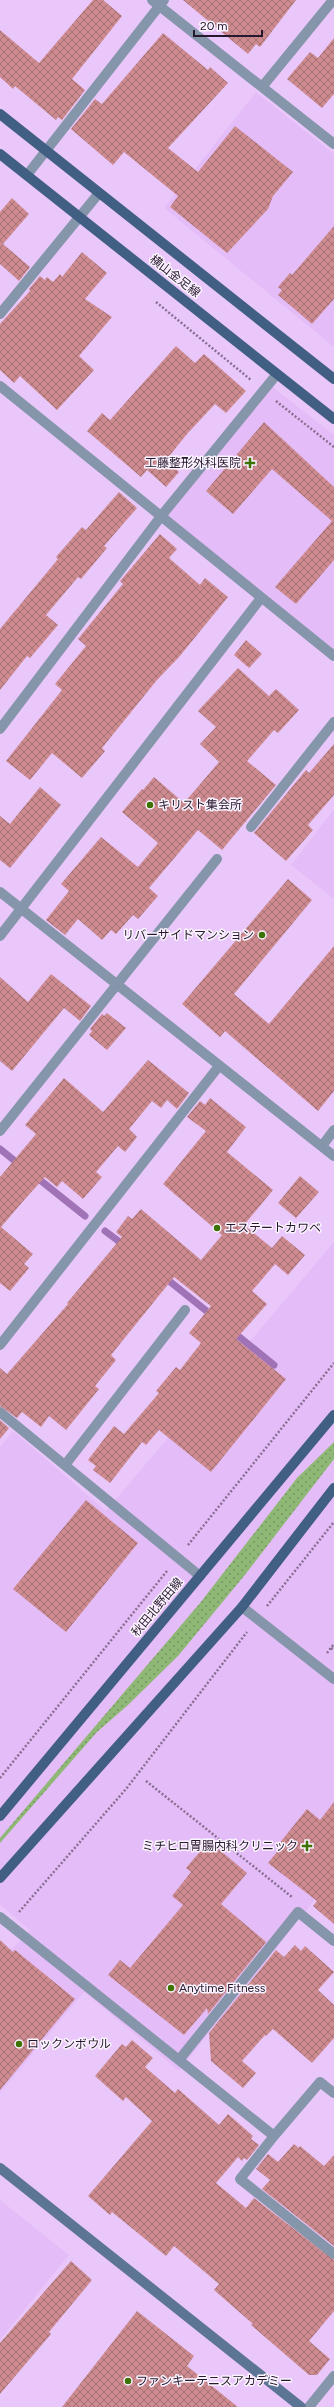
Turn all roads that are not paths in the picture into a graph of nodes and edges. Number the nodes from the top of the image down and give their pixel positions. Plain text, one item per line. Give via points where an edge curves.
1 (333, 0) edge
2 (159, 2) edge
3 (262, 87) junction
4 (0, 114) edge
5 (334, 144) edge
6 (46, 151) junction
7 (0, 154) edge
8 (27, 175) junction
9 (99, 193) junction
10 (79, 216) junction
11 (0, 314) edge
12 (277, 374) junction
13 (334, 379) edge
14 (0, 386) edge
15 (334, 420) edge
16 (162, 515) junction
17 (261, 598) junction
18 (334, 656) edge
19 (334, 722) edge
20 (0, 729) edge
21 (251, 827) dead end
22 (217, 859) dead end
23 (0, 892) edge
24 (21, 909) junction
25 (0, 936) edge
26 (117, 985) junction
27 (219, 1066) junction
28 (334, 1130) edge
29 (0, 1131) edge
30 (322, 1146) junction
31 (334, 1156) edge
32 (185, 1310) dead end
33 (0, 1345) edge
34 (0, 1412) edge
35 (334, 1415) edge
36 (65, 1465) junction
37 (334, 1488) edge
38 (200, 1576) junction
39 (242, 1607) junction
40 (334, 1679) edge
41 (0, 1816) edge
42 (0, 1878) edge
43 (0, 1917) edge
44 (334, 1941) edge
45 (179, 2060) junction
46 (334, 2093) edge
47 (274, 2136) junction
48 (0, 2168) edge
49 (334, 2254) edge
50 (334, 2376) edge
51 (301, 2407) edge
52 (309, 2407) edge

1 - 3 street
2 - 3 street
2 - 6 street
3 - 5 street
4 - 6 main road, 横山金足線
6 - 8 street
6 - 9 main road, 横山金足線
7 - 8 main road, 横山金足線
8 - 10 main road, 横山金足線
9 - 10 street
9 - 13 main road, 横山金足線
10 - 11 street
10 - 12 main road, 横山金足線
12 - 15 main road, 横山金足線
12 - 16 street
14 - 16 street
16 - 17 street
16 - 20 street
17 - 18 street
17 - 24 street
19 - 21 street
22 - 26 street
23 - 24 street
24 - 25 street
24 - 26 street
26 - 27 street
26 - 29 street
27 - 30 street
27 - 33 street
28 - 30 street
30 - 31 street
32 - 36 street
34 - 36 street
35 - 38 main road, 秋田北野田線
36 - 38 street
37 - 39 main road
38 - 41 main road, 秋田北野田線
39 - 40 street
39 - 42 main road
43 - 45 street
44 - 45 street via 298,1912
45 - 47 street
46 - 47 street via 320,2082
47 - 49 street via 240,2179
48 - 51 street
50 - 52 street

